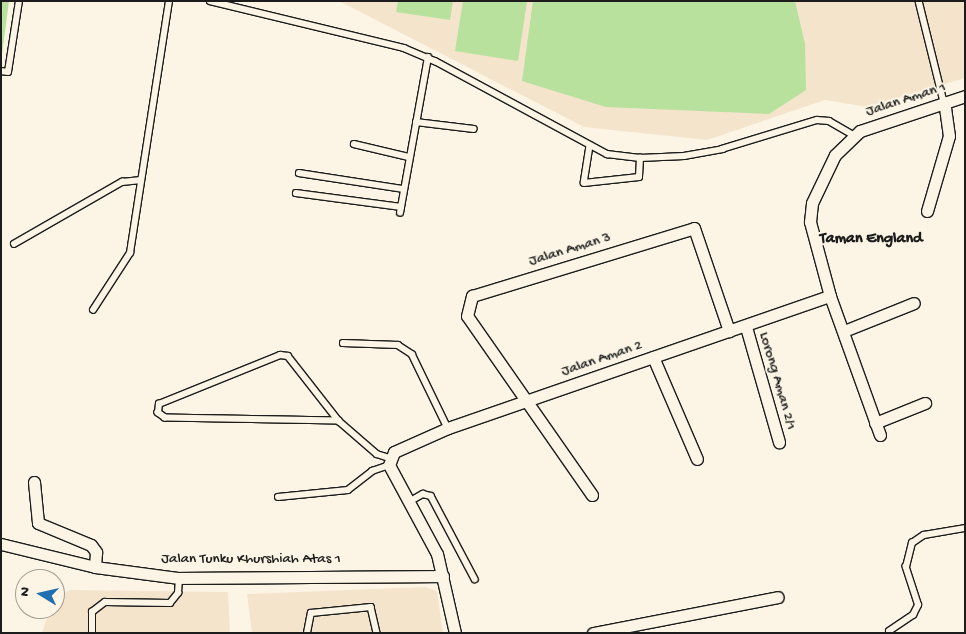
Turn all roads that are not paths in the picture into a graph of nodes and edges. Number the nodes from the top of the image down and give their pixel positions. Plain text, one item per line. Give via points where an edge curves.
1 (19, 1) edge
2 (169, 1) edge
3 (210, 1) edge
4 (919, 1) edge
5 (428, 57) junction
6 (1, 72) edge
7 (965, 96) edge
8 (944, 102) junction
9 (416, 122) junction
10 (474, 129) dead end
11 (855, 136) junction
12 (354, 144) dead end
13 (590, 146) junction
14 (410, 157) junction
15 (640, 158) junction
16 (299, 173) dead end
17 (141, 180) junction
18 (404, 188) junction
19 (296, 192) dead end
20 (927, 211) dead end
21 (14, 244) dead end
22 (830, 296) junction
23 (914, 303) dead end
24 (93, 310) dead end
25 (746, 327) junction
26 (729, 331) junction
27 (844, 331) junction
28 (343, 343) dead end
29 (653, 357) junction
30 (526, 403) junction
31 (925, 403) dead end
32 (339, 421) junction
33 (876, 423) junction
34 (448, 428) junction
35 (880, 435) dead end
36 (779, 442) dead end
37 (697, 459) dead end
38 (389, 462) junction
39 (34, 482) dead end
40 (592, 495) dead end
41 (278, 497) dead end
42 (408, 502) junction
43 (965, 528) edge
44 (1, 544) edge
45 (95, 567) junction
46 (443, 576) junction
47 (179, 578) junction
48 (475, 580) dead end
49 (778, 598) dead end
50 (889, 631) dead end
51 (92, 633) edge
52 (307, 633) edge
53 (377, 633) edge
54 (455, 633) edge
55 (593, 633) edge

1 - 6 lane via 8,72
2 - 17 lane
3 - 5 lane via 404,48
4 - 8 lane
5 - 9 lane
5 - 13 lane
7 - 8 street, Jalan Aman 1
8 - 11 street, Jalan Aman 1
8 - 20 street via 948,136
9 - 10 lane
9 - 14 lane
11 - 15 lane via 829,121 817,120 722,149
11 - 22 street, Jalan Aman 1 via 835,155 812,203 810,222
12 - 14 lane
13 - 15 lane via 607,154
13 - 15 lane via 584,183 640,177
14 - 18 lane
16 - 18 lane
17 - 21 lane via 122,182
17 - 24 lane via 130,253
18 - 19 lane via 400,210
22 - 25 street, Jalan Aman 2
22 - 27 street, Jalan Aman 1
23 - 27 street
25 - 26 street, Jalan Aman 2
25 - 36 street, Lorong Aman 2/1
26 - 29 street, Jalan Aman 2
26 - 30 street, Jalan Aman 3 via 694,228 472,296 468,316
27 - 33 street, Jalan Aman 1
28 - 34 lane via 398,345 412,354
29 - 30 street, Jalan Aman 2
29 - 37 street
30 - 34 street, Jalan Aman 2
30 - 40 street
31 - 33 street
32 - 32 lane via 293,360 280,355 159,404 158,413 165,418
32 - 38 lane
33 - 35 street, Jalan Aman 1
34 - 38 street, Jalan Aman 2 via 394,452
38 - 41 lane via 348,490
38 - 42 street
39 - 45 street via 38,523 91,545 96,552
42 - 46 street via 437,554
42 - 48 lane via 423,494 430,496
43 - 50 lane via 924,535 912,543 906,567 918,605 913,615
44 - 45 street, Jalan Tunku Khurshiah Atas 1
45 - 47 street, Jalan Tunku Khurshiah Atas 1
46 - 47 street, Jalan Tunku Khurshiah Atas 1
46 - 54 street
47 - 51 lane via 178,593 170,603 105,602 92,612
49 - 55 street
52 - 53 lane via 311,613 372,607

